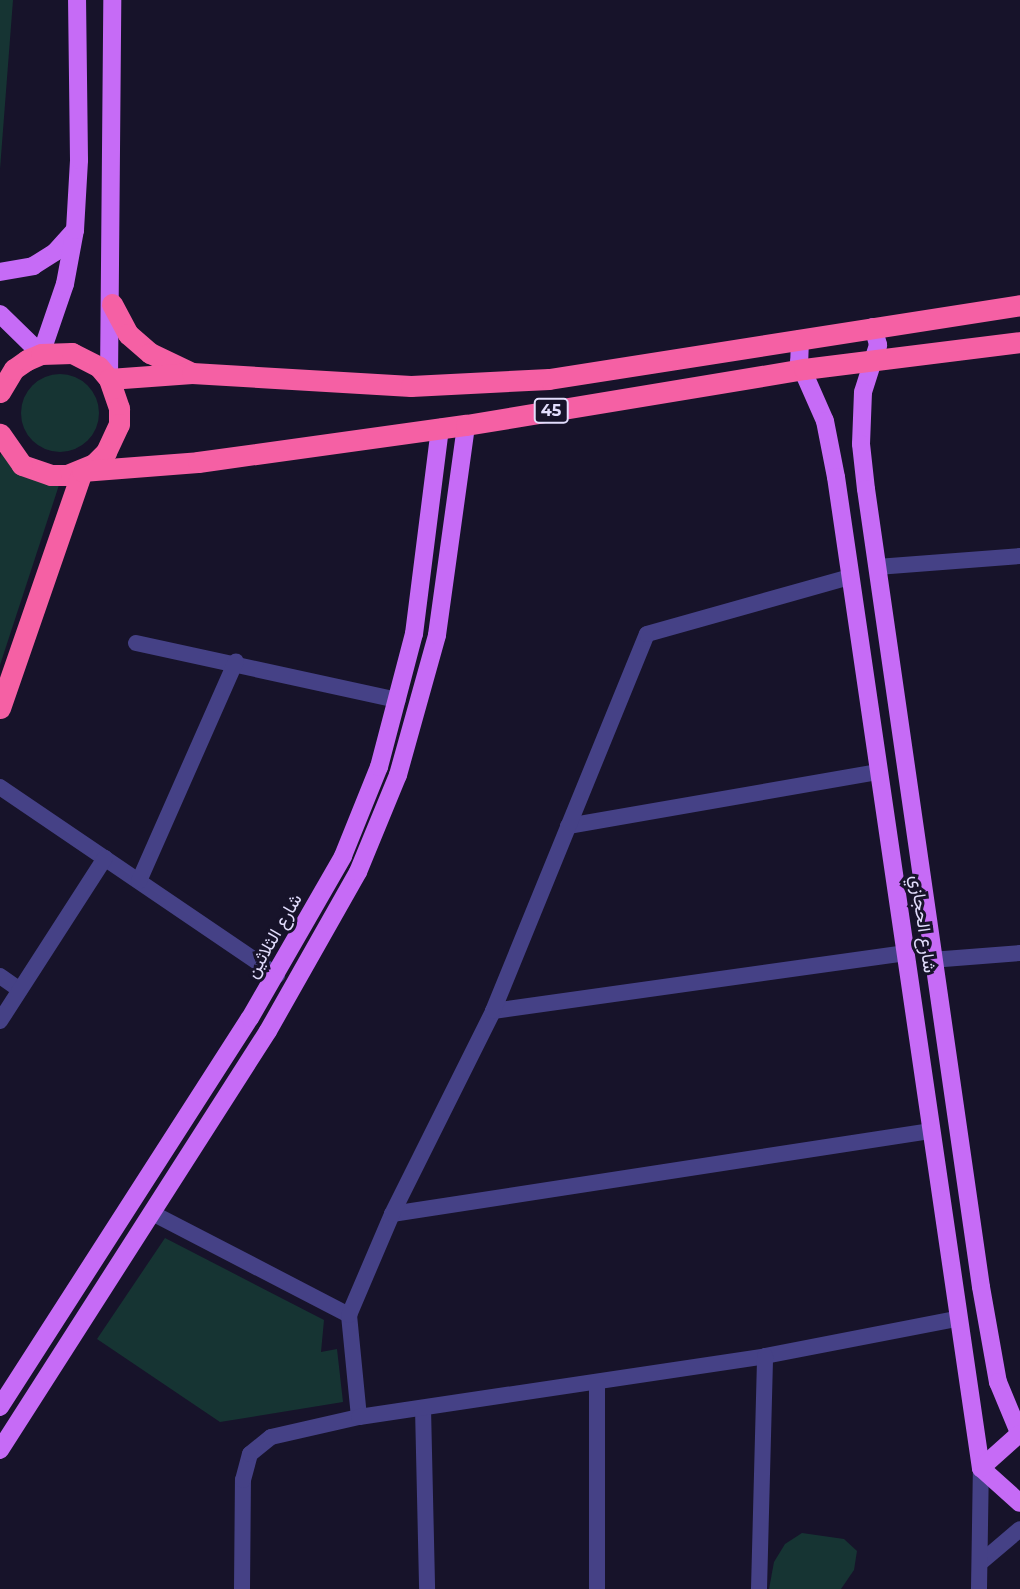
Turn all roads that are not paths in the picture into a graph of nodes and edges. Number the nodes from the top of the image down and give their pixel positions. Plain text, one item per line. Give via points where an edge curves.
1 (77, 0) edge
2 (112, 0) edge
3 (75, 230) junction
4 (0, 272) edge
5 (112, 304) junction
6 (1020, 305) edge
7 (0, 314) edge
8 (873, 327) junction
9 (800, 339) junction
10 (1020, 342) edge
11 (41, 354) junction
12 (872, 362) junction
13 (804, 369) junction
14 (192, 373) junction
15 (109, 379) junction
16 (0, 392) edge
17 (466, 425) junction
18 (440, 428) junction
19 (0, 434) edge
20 (82, 471) junction
21 (1020, 556) edge
22 (877, 567) junction
23 (850, 577) junction
24 (136, 643) dead end
25 (236, 661) junction
26 (398, 700) junction
27 (0, 708) edge
28 (878, 772) junction
29 (0, 787) edge
30 (568, 826) junction
31 (105, 858) junction
32 (139, 881) junction
33 (906, 953) junction
34 (1020, 953) edge
35 (931, 960) junction
36 (277, 975) junction
37 (0, 976) edge
38 (20, 989) junction
39 (493, 1012) junction
40 (250, 1018) junction
41 (0, 1021) edge
42 (268, 1031) junction
43 (929, 1131) junction
44 (154, 1214) junction
45 (391, 1214) junction
46 (981, 1287) junction
47 (952, 1292) junction
48 (349, 1315) junction
49 (956, 1319) junction
50 (765, 1356) junction
51 (597, 1383) junction
52 (0, 1406) edge
53 (424, 1408) junction
54 (359, 1417) junction
55 (1020, 1434) edge
56 (0, 1450) edge
57 (981, 1468) junction
58 (1020, 1503) edge
59 (1020, 1529) edge
60 (980, 1563) junction
61 (242, 1589) edge
62 (427, 1589) edge
63 (597, 1589) edge
64 (759, 1589) edge
65 (978, 1589) edge

1 - 3 main road
2 - 5 main road
3 - 4 main road via 55,252 33,266
3 - 11 main road via 65,284
5 - 14 highway via 128,334 150,353
5 - 15 main road
6 - 8 highway, 45
7 - 11 main road
8 - 9 highway, 45
8 - 12 main road via 878,345
9 - 13 main road, شارع الحجازي via 798,356
9 - 14 highway, 45 via 550,380 411,386
10 - 12 highway, 45
11 - 15 highway via 56,351 86,358
11 - 16 highway via 14,369
12 - 13 highway, 45
12 - 22 main road via 863,392 861,444
13 - 17 highway, 45
13 - 23 main road, شارع الحجازي via 825,421
14 - 15 highway, 45
15 - 20 highway via 119,424 106,452
17 - 18 highway, 45
17 - 42 main road via 438,635 398,775 358,872
18 - 20 highway, 45 via 198,462
18 - 26 main road, شارع الثلاثين via 427,558
19 - 20 highway via 11,454 36,472
20 - 27 highway
21 - 22 street
22 - 35 main road
23 - 28 main road, شارع الحجازي
23 - 30 street via 647,634
24 - 25 street
25 - 26 street
25 - 32 street
26 - 36 main road, شارع الثلاثين via 357,823
28 - 30 street
28 - 33 main road, شارع الحجازي
29 - 31 street
30 - 39 street
31 - 32 street
31 - 38 street
32 - 36 street
33 - 39 street
33 - 43 main road, شارع الحجازي
34 - 35 street
35 - 46 main road
36 - 40 main road, شارع الثلاثين
37 - 38 street
38 - 41 street
39 - 45 street
40 - 42 main road
40 - 52 main road, شارع الثلاثين
42 - 44 main road
43 - 45 street
43 - 47 main road, شارع الحجازي
44 - 48 street
44 - 56 main road
45 - 48 street
46 - 47 main road
46 - 55 main road via 998,1382
47 - 49 main road, شارع الحجازي
48 - 54 street
49 - 50 street
49 - 57 main road, شارع الحجازي
50 - 51 street
50 - 64 street
51 - 53 street
51 - 63 street
53 - 54 street
53 - 62 street
54 - 61 street via 271,1437 250,1454 243,1480
55 - 57 main road
57 - 58 main road
57 - 60 street
59 - 60 street
60 - 65 street

